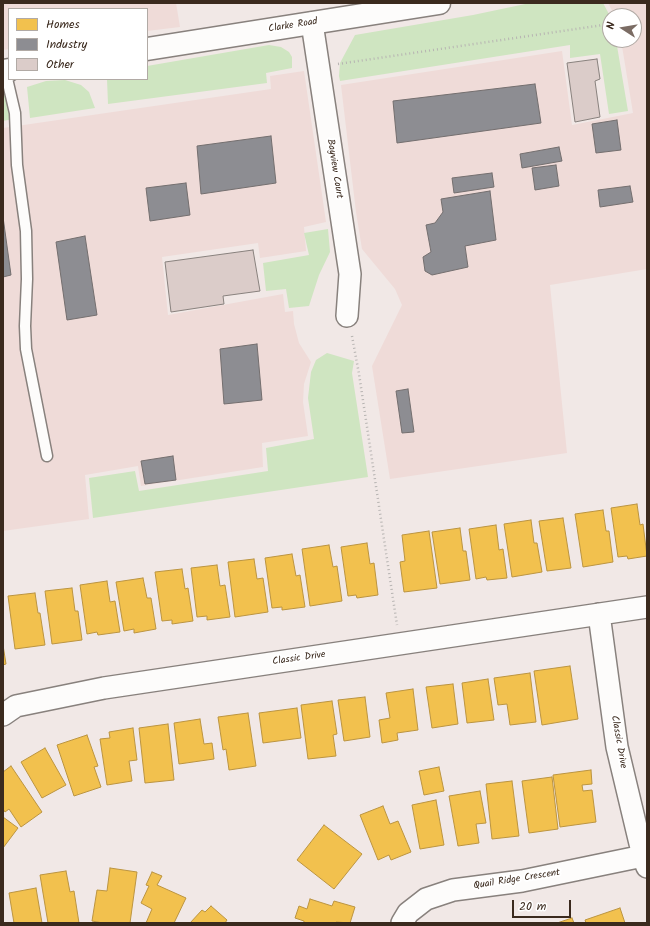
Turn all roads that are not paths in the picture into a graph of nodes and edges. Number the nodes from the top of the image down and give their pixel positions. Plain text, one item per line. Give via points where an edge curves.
1 (439, 3) edge
2 (312, 24) junction
3 (148, 49) edge
4 (8, 80) edge
5 (348, 316) road end
6 (47, 456) dead end
7 (647, 607) edge
8 (599, 614) junction
9 (3, 715) edge
10 (645, 861) edge
11 (402, 923) edge

1 - 2 main road, Clarke Road
2 - 3 main road, Clarke Road
2 - 5 street, Bayview Court via 350,274
4 - 6 lane via 15,113 16,165 26,231 26,348
7 - 8 street, Classic Drive
8 - 9 street, Classic Drive via 104,688 16,706
8 - 10 street, Classic Drive via 617,747
10 - 11 street, Quail Ridge Crescent via 453,890 426,899 408,914

